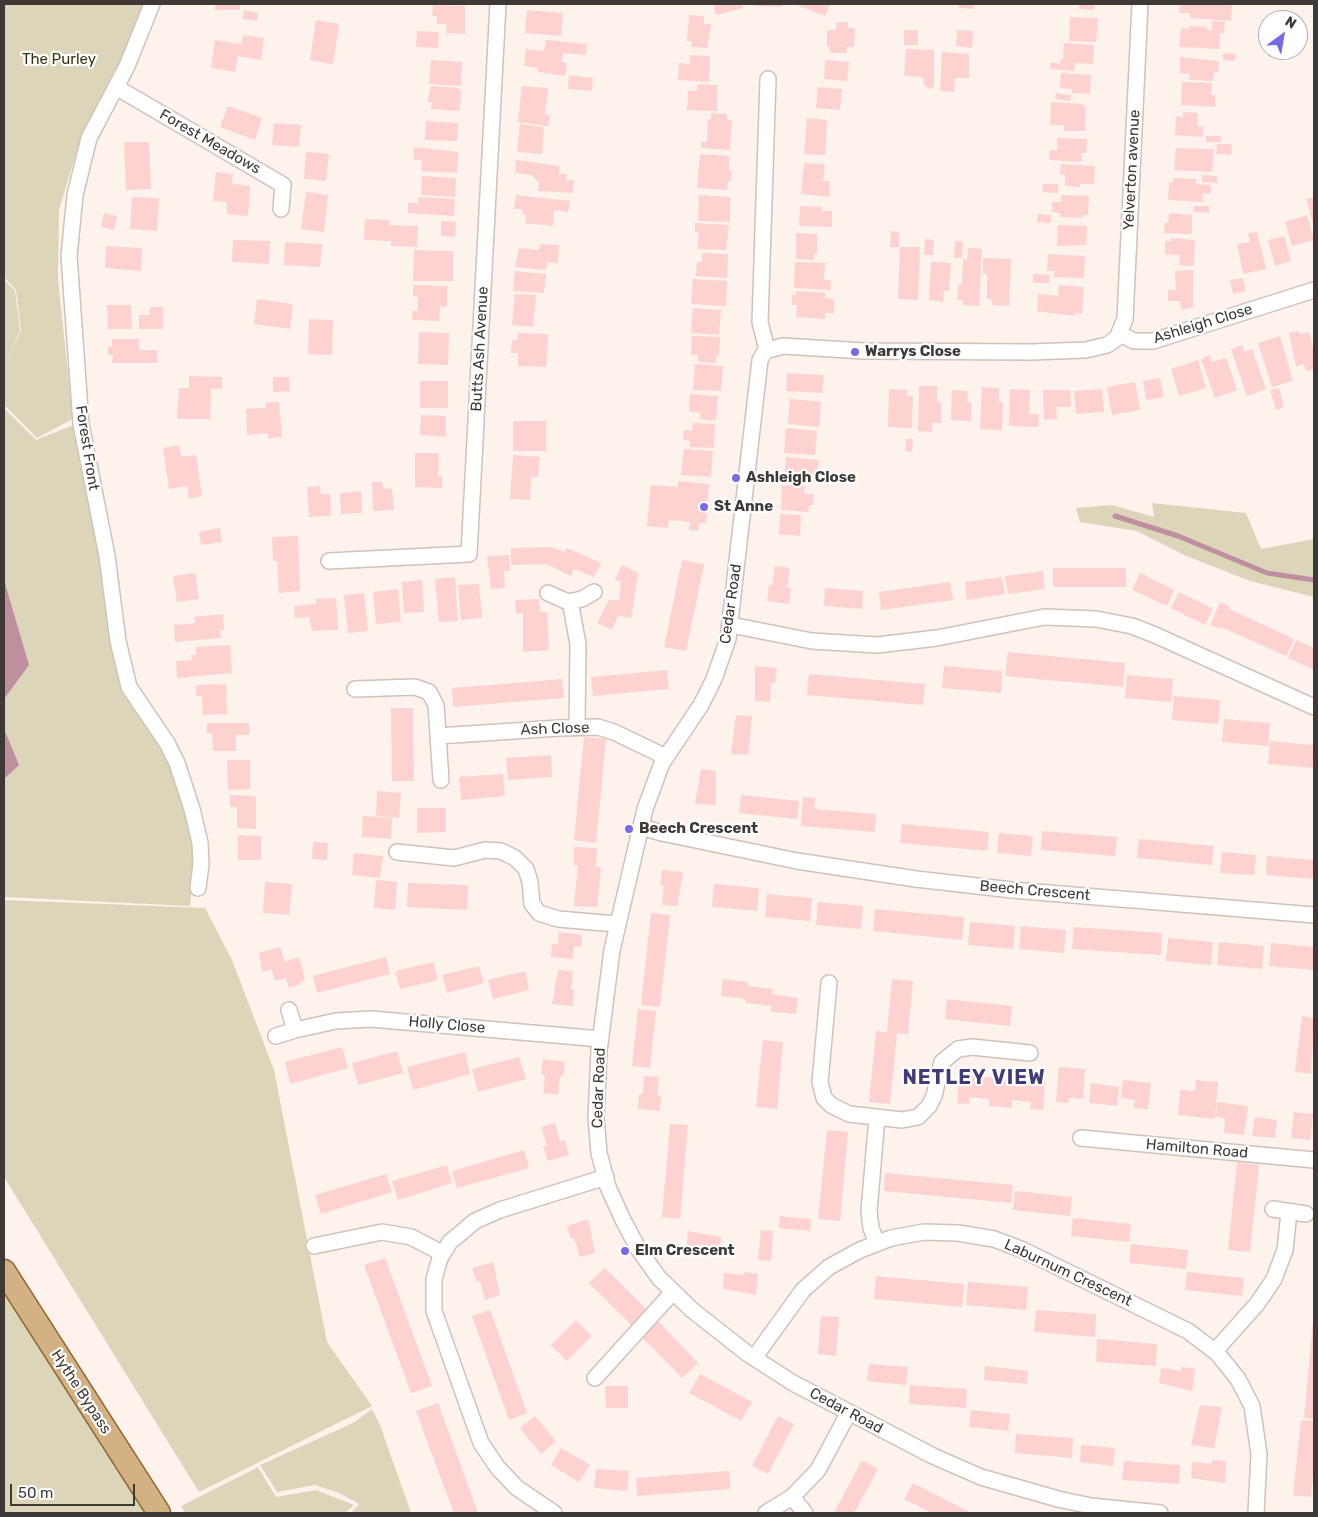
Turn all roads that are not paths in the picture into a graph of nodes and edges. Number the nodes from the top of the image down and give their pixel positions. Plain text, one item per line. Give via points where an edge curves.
1 (152, 4) edge
2 (498, 4) edge
3 (1140, 4) edge
4 (768, 79) dead end
5 (116, 87) junction
6 (281, 208) dead end
7 (1314, 290) edge
8 (1120, 334) junction
9 (768, 350) junction
10 (329, 561) dead end
11 (594, 592) dead end
12 (548, 593) dead end
13 (570, 601) junction
14 (731, 625) junction
15 (356, 689) dead end
16 (1314, 706) edge
17 (577, 727) junction
18 (438, 736) junction
19 (666, 757) junction
20 (441, 780) dead end
21 (641, 827) junction
22 (398, 852) dead end
23 (198, 888) dead end
24 (1314, 915) edge
25 (616, 924) junction
26 (829, 983) dead end
27 (289, 1010) dead end
28 (294, 1030) junction
29 (276, 1036) dead end
30 (601, 1039) junction
31 (1030, 1054) dead end
32 (877, 1117) junction
33 (1080, 1138) dead end
34 (1314, 1160) edge
35 (606, 1177) junction
36 (1273, 1209) dead end
37 (1290, 1212) junction
38 (1306, 1214) dead end
39 (877, 1243) junction
40 (314, 1246) dead end
41 (442, 1253) junction
42 (4, 1271) edge
43 (673, 1292) junction
44 (1214, 1351) junction
45 (754, 1358) junction
46 (595, 1378) dead end
47 (849, 1412) junction
48 (792, 1497) junction
49 (547, 1512) edge
50 (159, 1513) edge
51 (766, 1513) edge
52 (804, 1513) edge
53 (1160, 1513) edge
54 (1256, 1513) edge

1 - 5 street, Forest Front
2 - 10 street, Butts Ash Avenue via 469,554
3 - 8 street, Yelverton avenue via 1125,318
4 - 9 street via 760,322
5 - 6 street, Forest Meadows via 283,185
5 - 23 street, Forest Front via 90,138 70,224 69,256 80,424 129,687 167,742 177,763 200,843
7 - 8 street, Ashleigh Close via 1153,341 1134,341
8 - 9 street via 1107,346 1086,350 864,351 782,346
9 - 14 street, Cedar Road via 758,366
11 - 13 street
12 - 13 street
13 - 17 street via 578,644
14 - 16 street via 812,641 877,644 936,638 1031,618 1096,619 1126,624 1155,634
14 - 19 street, Cedar Road via 712,685
15 - 18 street via 423,688 434,698
17 - 18 street, Ash Close
17 - 19 street, Ash Close via 598,727 614,732
18 - 20 street
19 - 21 street, Cedar Road via 654,783
21 - 24 street, Beech Crescent via 797,861 892,876 1012,890
21 - 25 street, Cedar Road
22 - 25 street via 454,858 485,850 501,851 526,869 532,904 539,913 558,919
25 - 30 street, Cedar Road
26 - 32 street via 821,1091 831,1105 840,1110
27 - 28 street
28 - 29 street, Holly Close
28 - 30 street, Holly Close via 336,1021 371,1019
30 - 35 street, Cedar Road via 596,1092 597,1126 599,1153
31 - 32 street via 972,1047 958,1049 942,1062 934,1096 924,1112 910,1119
32 - 39 street via 869,1211
33 - 34 street, Hamilton Road
35 - 41 street via 486,1215 456,1235
35 - 43 street, Cedar Road via 619,1213 639,1250
36 - 37 street
37 - 38 street
37 - 44 street via 1285,1250 1270,1287
39 - 44 street, Laburnum Crescent via 907,1234 942,1232 1007,1243 1188,1330
39 - 45 street, Laburnum Crescent via 816,1277 793,1302
40 - 41 street via 382,1232 411,1237
41 - 49 street via 434,1279 434,1311 475,1427 502,1473
42 - 50 main road, Hythe Bypass
43 - 45 street, Cedar Road via 712,1328
43 - 46 street
44 - 54 street, Laburnum Crescent via 1238,1379 1252,1406 1259,1454
45 - 47 street, Cedar Road
47 - 48 street via 818,1470
47 - 53 street, Cedar Road via 932,1456 1000,1484 1083,1504
48 - 51 street
48 - 52 street

